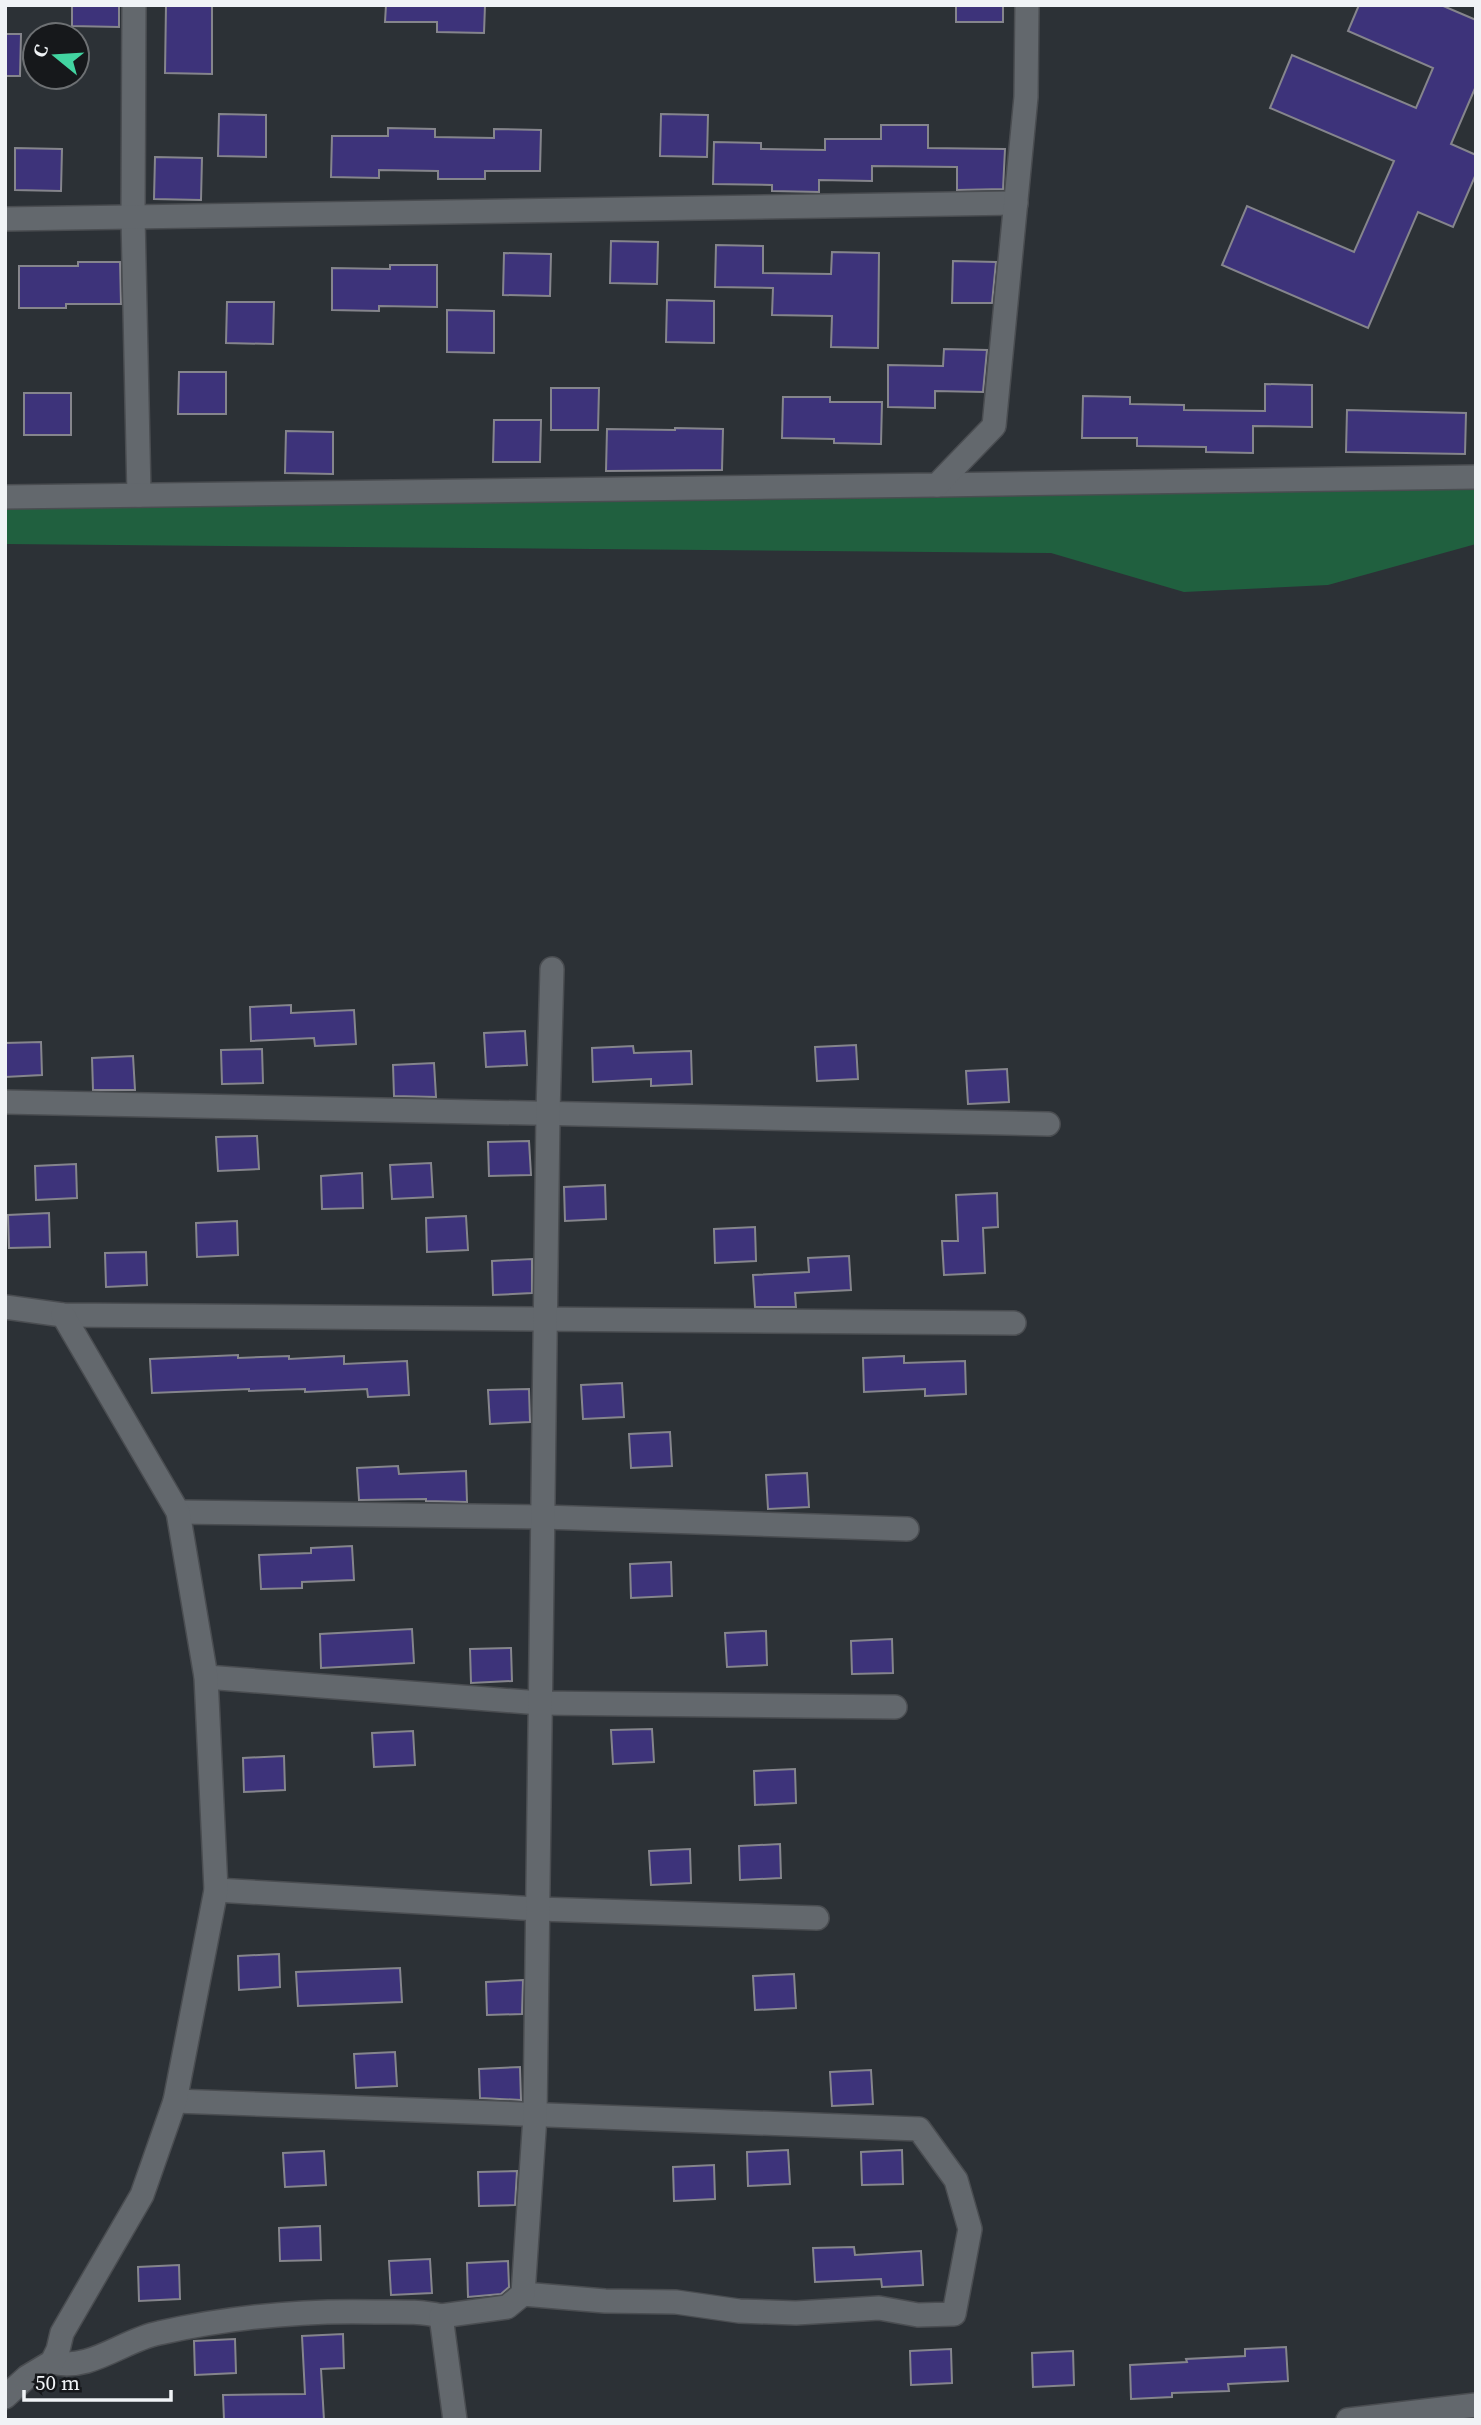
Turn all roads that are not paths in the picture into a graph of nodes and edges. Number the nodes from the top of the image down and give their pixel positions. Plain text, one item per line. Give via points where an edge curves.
1 (134, 5) edge
2 (1027, 5) edge
3 (1016, 203) junction
4 (133, 217) junction
5 (5, 219) edge
6 (1476, 477) edge
7 (937, 485) junction
8 (139, 495) junction
9 (5, 497) edge
10 (552, 969) dead end
11 (5, 1102) edge
12 (548, 1113) junction
13 (1048, 1124) dead end
14 (5, 1307) edge
15 (63, 1315) junction
16 (545, 1320) junction
17 (1014, 1323) dead end
18 (178, 1512) junction
19 (543, 1517) junction
20 (907, 1529) dead end
21 (206, 1677) junction
22 (540, 1703) junction
23 (895, 1707) dead end
24 (216, 1890) junction
25 (538, 1909) junction
26 (817, 1919) dead end
27 (176, 2101) junction
28 (535, 2116) junction
29 (523, 2294) junction
30 (441, 2316) junction
31 (52, 2362) junction
32 (5, 2397) edge
33 (1476, 2405) edge
34 (455, 2420) edge
35 (1348, 2420) edge

1 - 4 street
2 - 3 street via 1026,97
3 - 4 street
3 - 7 street via 994,426
4 - 5 street
4 - 8 street
6 - 7 street
7 - 8 street
8 - 9 street
10 - 12 street
11 - 12 street
12 - 13 street
12 - 16 street
14 - 15 street
15 - 16 street
15 - 18 street
16 - 17 street
16 - 19 street
18 - 19 street
18 - 21 street
19 - 20 street
19 - 22 street
21 - 22 street
21 - 24 street
22 - 23 street
22 - 25 street
24 - 25 street
24 - 27 street
25 - 26 street
25 - 28 street
27 - 28 street
27 - 31 street via 142,2195 62,2333
28 - 29 street
28 - 29 street via 919,2129 956,2180 970,2229 954,2314 918,2315 878,2308 739,2311 676,2302
29 - 30 street via 507,2307
30 - 31 street via 339,2311 238,2318 155,2333 101,2357 64,2365
30 - 34 street
31 - 32 street
33 - 35 street

